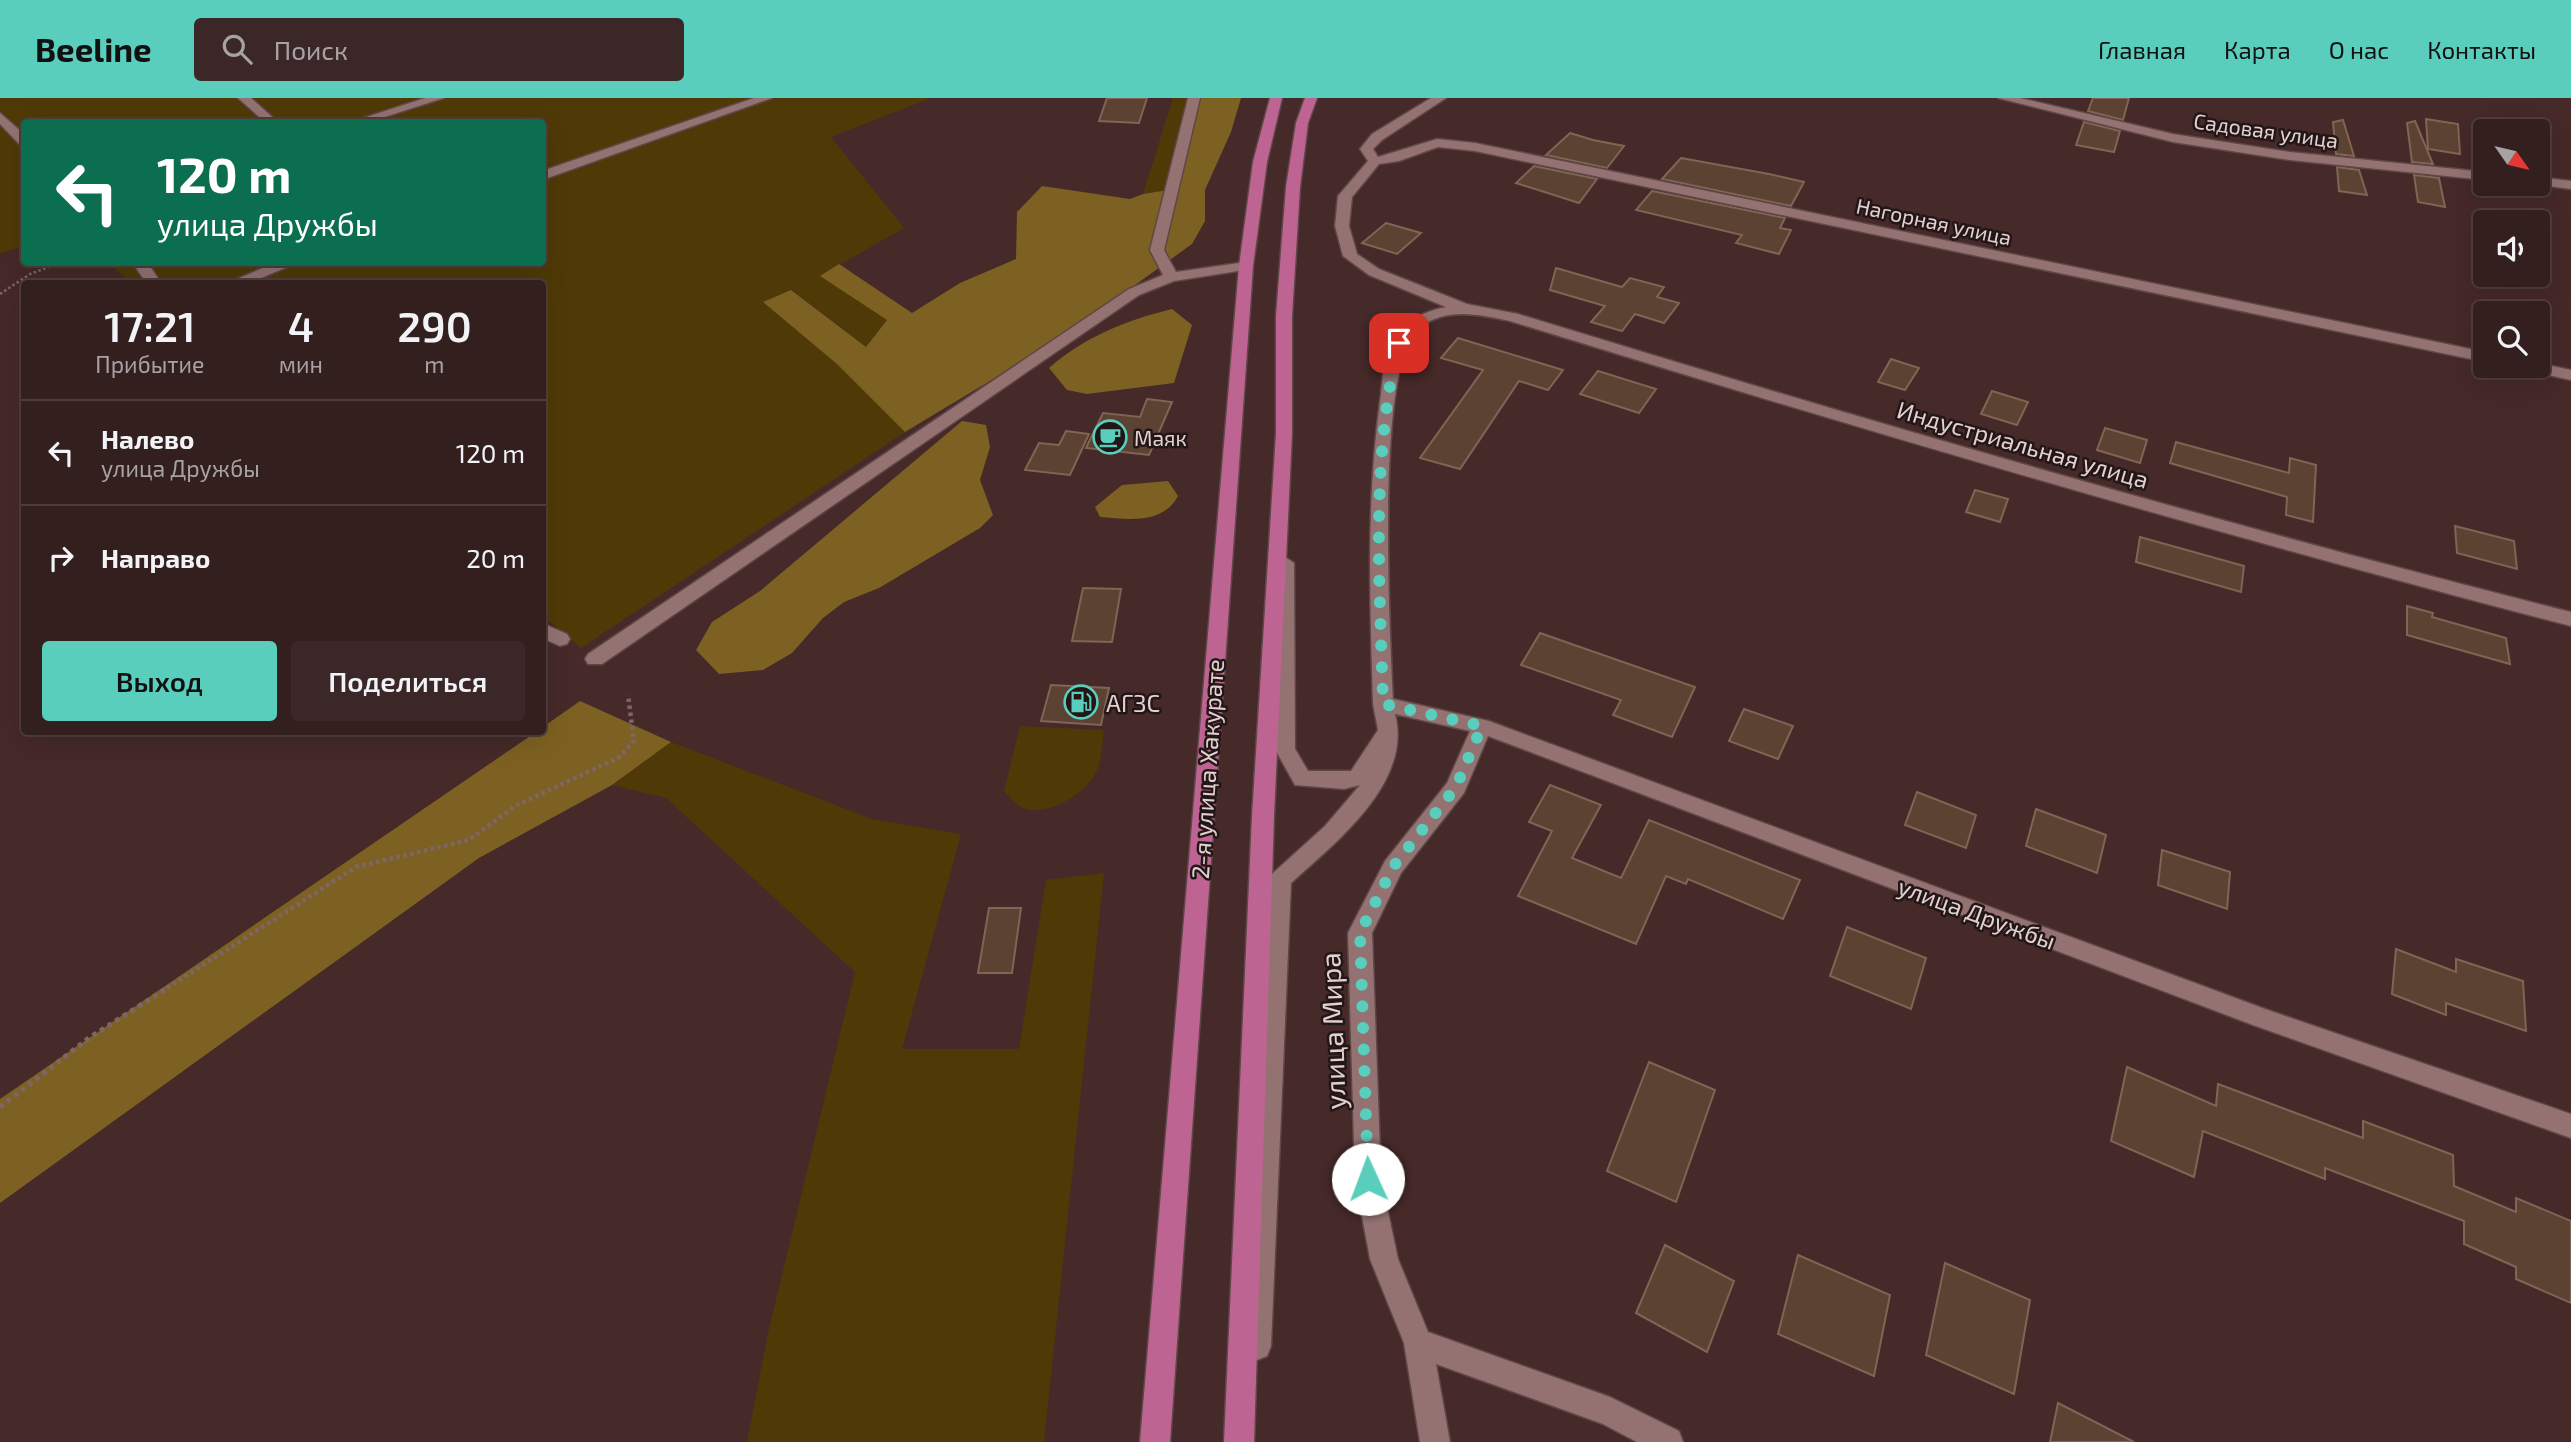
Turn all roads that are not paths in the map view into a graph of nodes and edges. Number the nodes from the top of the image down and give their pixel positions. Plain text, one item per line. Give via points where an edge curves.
1 (244, 98) edge
2 (438, 98) edge
3 (733, 98) edge
4 (766, 98) edge
5 (1195, 98) edge
6 (1276, 98) edge
7 (1311, 98) edge
8 (1320, 98) edge
9 (1440, 98) edge
10 (2004, 98) edge
11 (745, 105) junction
12 (0, 117) edge
13 (268, 119) edge
14 (367, 119) edge
15 (21, 138) edge
16 (1298, 153) junction
17 (1375, 161) junction
18 (546, 175) edge
19 (2473, 175) edge
20 (2550, 182) edge
21 (2571, 185) edge
22 (281, 266) edge
23 (1246, 266) junction
24 (1171, 277) junction
25 (243, 280) edge
26 (1463, 308) junction
27 (2473, 355) edge
28 (2550, 371) edge
29 (2571, 375) edge
30 (1279, 523) junction
31 (2571, 619) edge
32 (546, 631) edge
33 (560, 639) dead end
34 (595, 659) dead end
35 (1383, 704) junction
36 (1482, 726) junction
37 (1388, 730) junction
38 (2571, 1126) edge
39 (1418, 1343) junction
40 (1155, 1442) edge
41 (1239, 1442) edge
42 (1252, 1442) edge
43 (1435, 1442) edge
44 (1668, 1442) edge

1 - 13 street
2 - 14 street
3 - 11 street
4 - 11 street
5 - 24 street via 1157,250
6 - 23 main road, 2-я улица Хакурате via 1260,162
7 - 16 main road
8 - 16 main road
9 - 17 street via 1377,137 1366,149
10 - 19 street, Садовая улица via 2186,140
11 - 18 street
12 - 15 street
16 - 30 main road via 1284,317
17 - 26 street via 1345,196 1342,226 1350,256 1374,272
17 - 27 street, Нагорная улица via 1437,143 1475,147
20 - 21 street
22 - 25 street
23 - 24 street
23 - 40 main road, 2-я улица Хакурате
24 - 34 street via 1134,292
26 - 31 street, Индустриальная улица via 1513,317 2358,566
26 - 35 street via 1434,313 1413,325 1399,343 1395,360 1386,411 1381,503
28 - 29 street
30 - 37 street via 1284,530 1285,749 1302,779 1344,781 1359,778
30 - 41 main road
32 - 33 street
35 - 36 street, улица Дружбы
35 - 37 street
36 - 38 street, улица Дружбы via 2223,1004
36 - 39 street, улица Мира via 1456,787 1393,867 1360,933 1368,1179 1384,1259
37 - 42 street via 1381,771 1355,809 1280,880
39 - 43 street, улица Мира
39 - 44 street via 1610,1412

